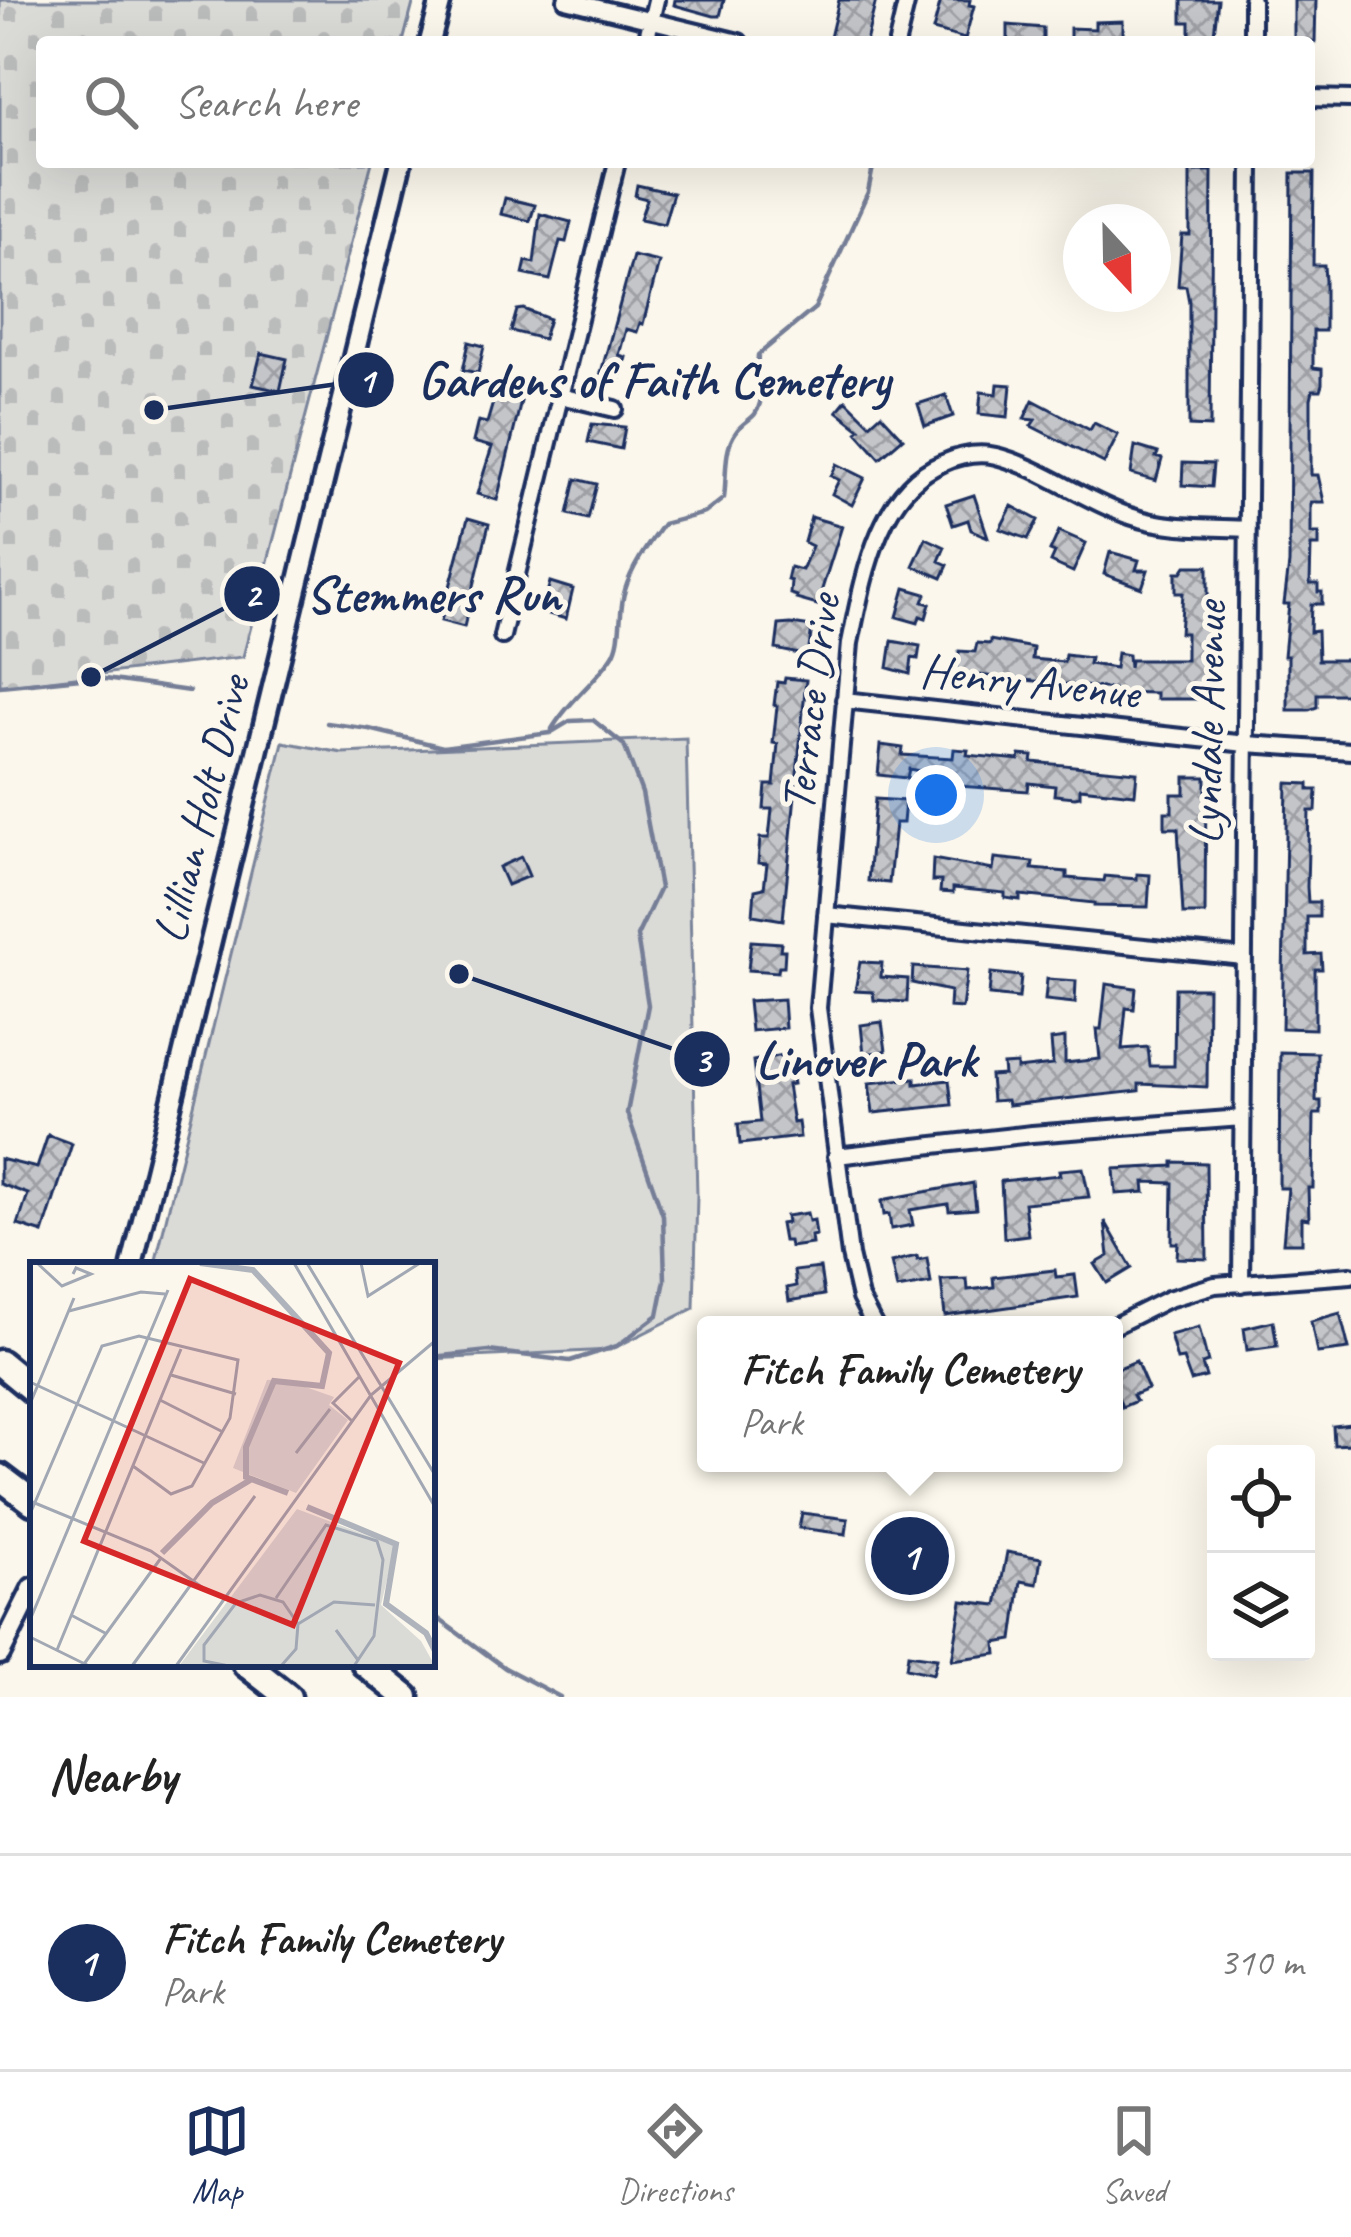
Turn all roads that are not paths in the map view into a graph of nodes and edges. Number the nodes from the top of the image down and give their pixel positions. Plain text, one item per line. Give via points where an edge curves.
1 (441, 0) edge
2 (566, 0) edge
3 (656, 0) edge
4 (907, 0) edge
5 (1252, 0) edge
6 (651, 20) junction
7 (432, 36) edge
8 (647, 36) edge
9 (715, 36) edge
10 (898, 36) edge
11 (1252, 36) edge
12 (1315, 98) edge
13 (1351, 99) edge
14 (400, 168) edge
15 (615, 168) edge
16 (1251, 168) edge
17 (560, 396) junction
18 (615, 409) dead end
19 (1248, 529) junction
20 (502, 636) dead end
21 (844, 700) junction
22 (1246, 745) junction
23 (1351, 751) edge
24 (826, 915) junction
25 (1244, 957) junction
26 (1242, 1118) junction
27 (836, 1156) junction
28 (133, 1262) edge
29 (1351, 1275) edge
30 (1241, 1284) junction
31 (869, 1316) edge
32 (1123, 1322) edge
33 (1, 1363) edge
34 (30, 1387) edge
35 (0, 1477) edge
36 (30, 1500) edge
37 (30, 1594) edge
38 (0, 1654) edge
39 (249, 1667) edge
40 (369, 1667) edge
41 (288, 1697) edge
42 (406, 1697) edge

1 - 7 main road
2 - 6 street
3 - 6 street
4 - 10 street
5 - 11 street
6 - 8 street
6 - 9 street
12 - 13 street
14 - 28 main road, Lillian Holt Drive
15 - 17 street
16 - 19 street, Lyndale Avenue
17 - 18 street
17 - 20 street
19 - 21 street, Terrace Drive via 1131,517 990,454 941,464 900,496 875,549
19 - 22 street, Lyndale Avenue
21 - 22 street, Henry Avenue
21 - 24 street, Terrace Drive
22 - 23 street, Henry Avenue
22 - 25 street, Lyndale Avenue
24 - 25 street
24 - 27 street, Terrace Drive via 818,1008
25 - 26 street, Lyndale Avenue
26 - 27 street
26 - 30 street, Lyndale Avenue
27 - 31 street, Terrace Drive
29 - 30 street
30 - 32 street via 1184,1293
33 - 34 highway
35 - 36 highway
37 - 38 main road
39 - 41 highway
40 - 42 highway

